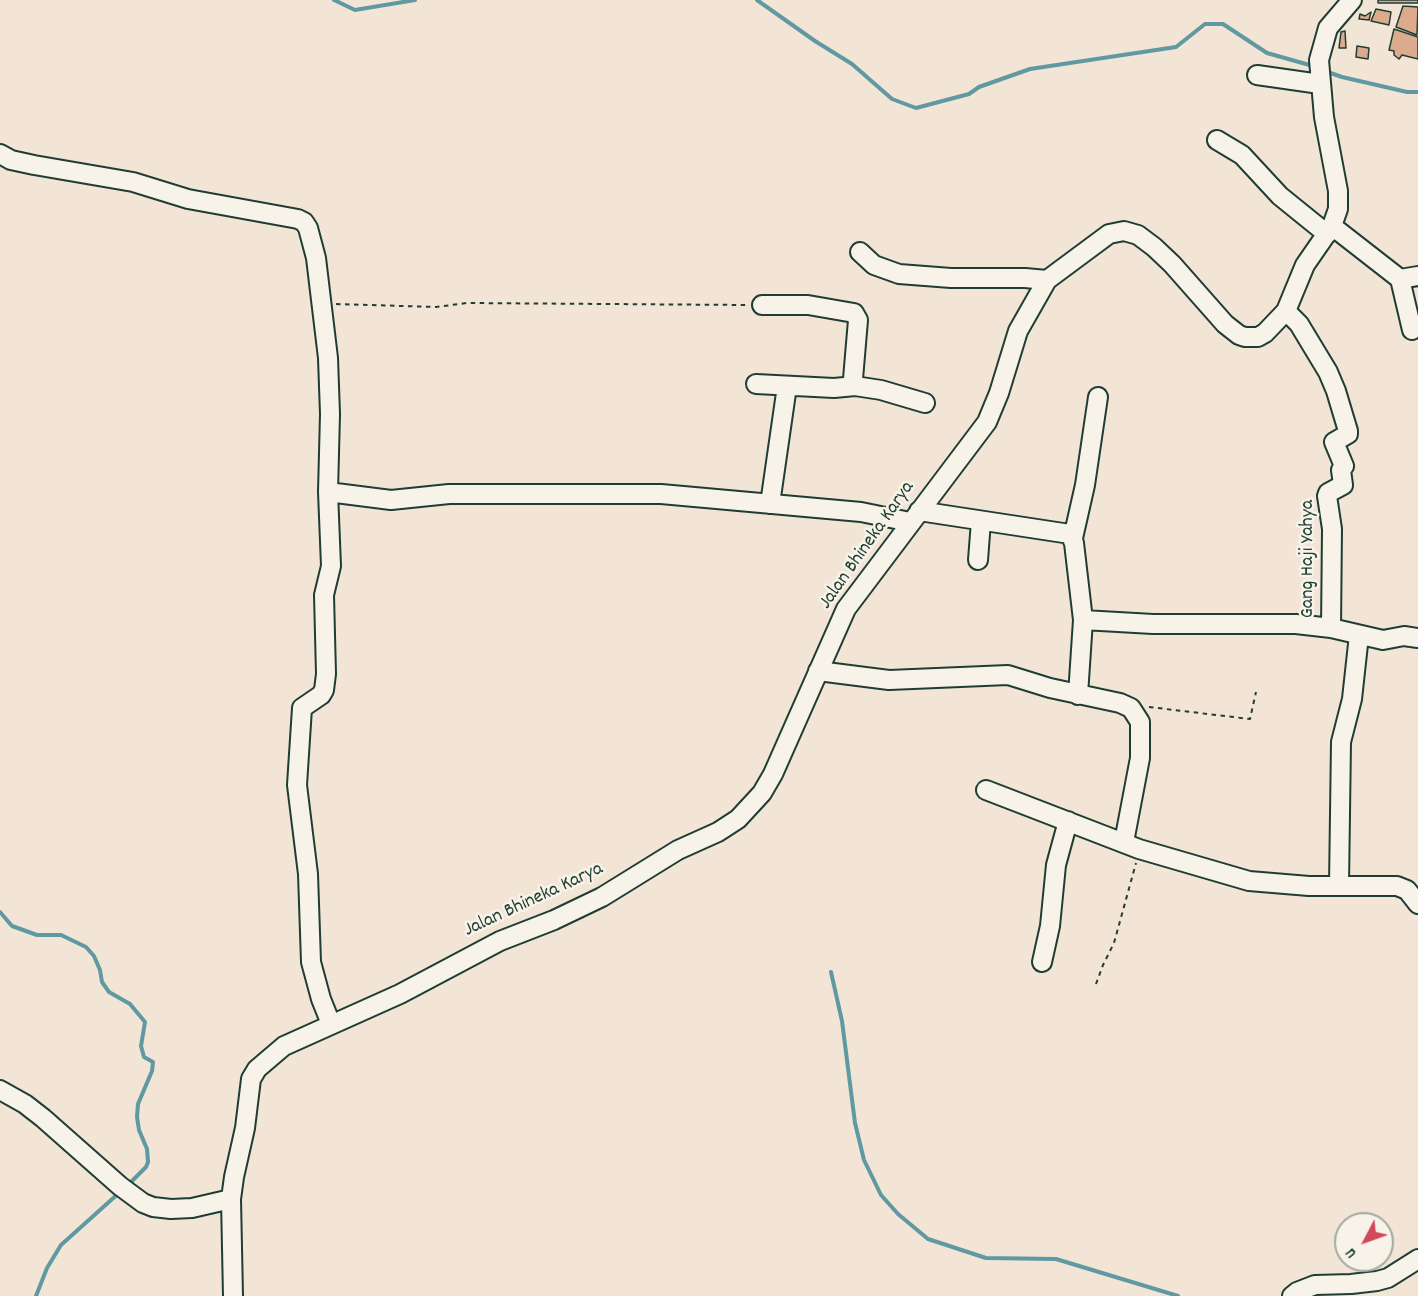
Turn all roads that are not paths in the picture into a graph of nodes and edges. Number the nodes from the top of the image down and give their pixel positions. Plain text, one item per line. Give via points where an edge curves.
1 (1352, 0) edge
2 (1320, 74) junction
3 (1257, 75) dead end
4 (1217, 140) dead end
5 (0, 154) edge
6 (1330, 230) junction
7 (860, 252) dead end
8 (1409, 278) edge
9 (1047, 280) junction
10 (762, 305) road end
11 (1286, 311) junction
12 (1412, 330) dead end
13 (756, 384) dead end
14 (787, 386) junction
15 (855, 386) junction
16 (1098, 397) dead end
17 (925, 403) dead end
18 (328, 492) junction
19 (770, 504) junction
20 (914, 516) junction
21 (981, 521) junction
22 (1072, 538) junction
23 (978, 560) dead end
24 (1083, 620) junction
25 (1331, 628) junction
26 (1359, 635) junction
27 (1418, 638) edge
28 (818, 671) junction
29 (1078, 695) junction
30 (986, 790) dead end
31 (1068, 821) junction
32 (1132, 845) junction
33 (1339, 885) junction
34 (1418, 904) edge
35 (1042, 962) dead end
36 (331, 1024) junction
37 (0, 1090) edge
38 (231, 1199) junction
39 (1418, 1260) edge
40 (233, 1296) edge
41 (1292, 1296) edge

1 - 2 street, Jalan Bhineka Karya via 1328,28
2 - 3 street
2 - 6 street, Jalan Bhineka Karya via 1338,191 1338,209
4 - 6 street via 1242,155 1280,196
5 - 18 street via 34,165 133,182 188,199 302,220 316,258 327,338
6 - 8 street
6 - 11 street, Jalan Bhineka Karya via 1305,265
7 - 9 street via 874,265 899,274
8 - 12 street
9 - 11 street, Jalan Bhineka Karya via 1102,238 1124,231 1154,247 1239,335 1258,337
9 - 20 street, Jalan Bhineka Karya via 1018,331 987,422
10 - 15 street via 808,305 854,313 858,320
11 - 25 street, Gang Haji Yahya via 1299,324 1328,372 1348,431 1334,442 1344,466 1343,485 1328,496 1332,529
13 - 14 street
14 - 15 street
14 - 19 street
15 - 17 street
16 - 22 street via 1085,485
18 - 19 street via 391,500 448,494 662,494
18 - 36 street via 331,566 323,609 326,674 321,695 302,708 297,785 308,874 311,962
19 - 20 street
20 - 21 street
20 - 28 street, Jalan Bhineka Karya via 846,609
21 - 22 street via 1065,533
21 - 23 street
22 - 24 street
24 - 25 street
24 - 29 street
25 - 26 street
26 - 27 street via 1383,640
26 - 33 street via 1352,699 1341,742
28 - 29 street via 889,680 1008,675
28 - 36 street, Jalan Bhineka Karya via 773,774 762,793 731,825 678,850 602,897 500,941 400,994
29 - 32 street via 1120,703 1131,708 1140,722
30 - 31 street
31 - 32 street
31 - 35 street via 1056,865
32 - 33 street via 1249,881
33 - 34 street via 1402,887
36 - 38 street, Jalan Bhineka Karya via 284,1046 254,1073
37 - 38 street via 43,1118 143,1203 171,1209
38 - 40 street, Jalan Bhineka Karya
39 - 41 street via 1388,1278 1315,1285

